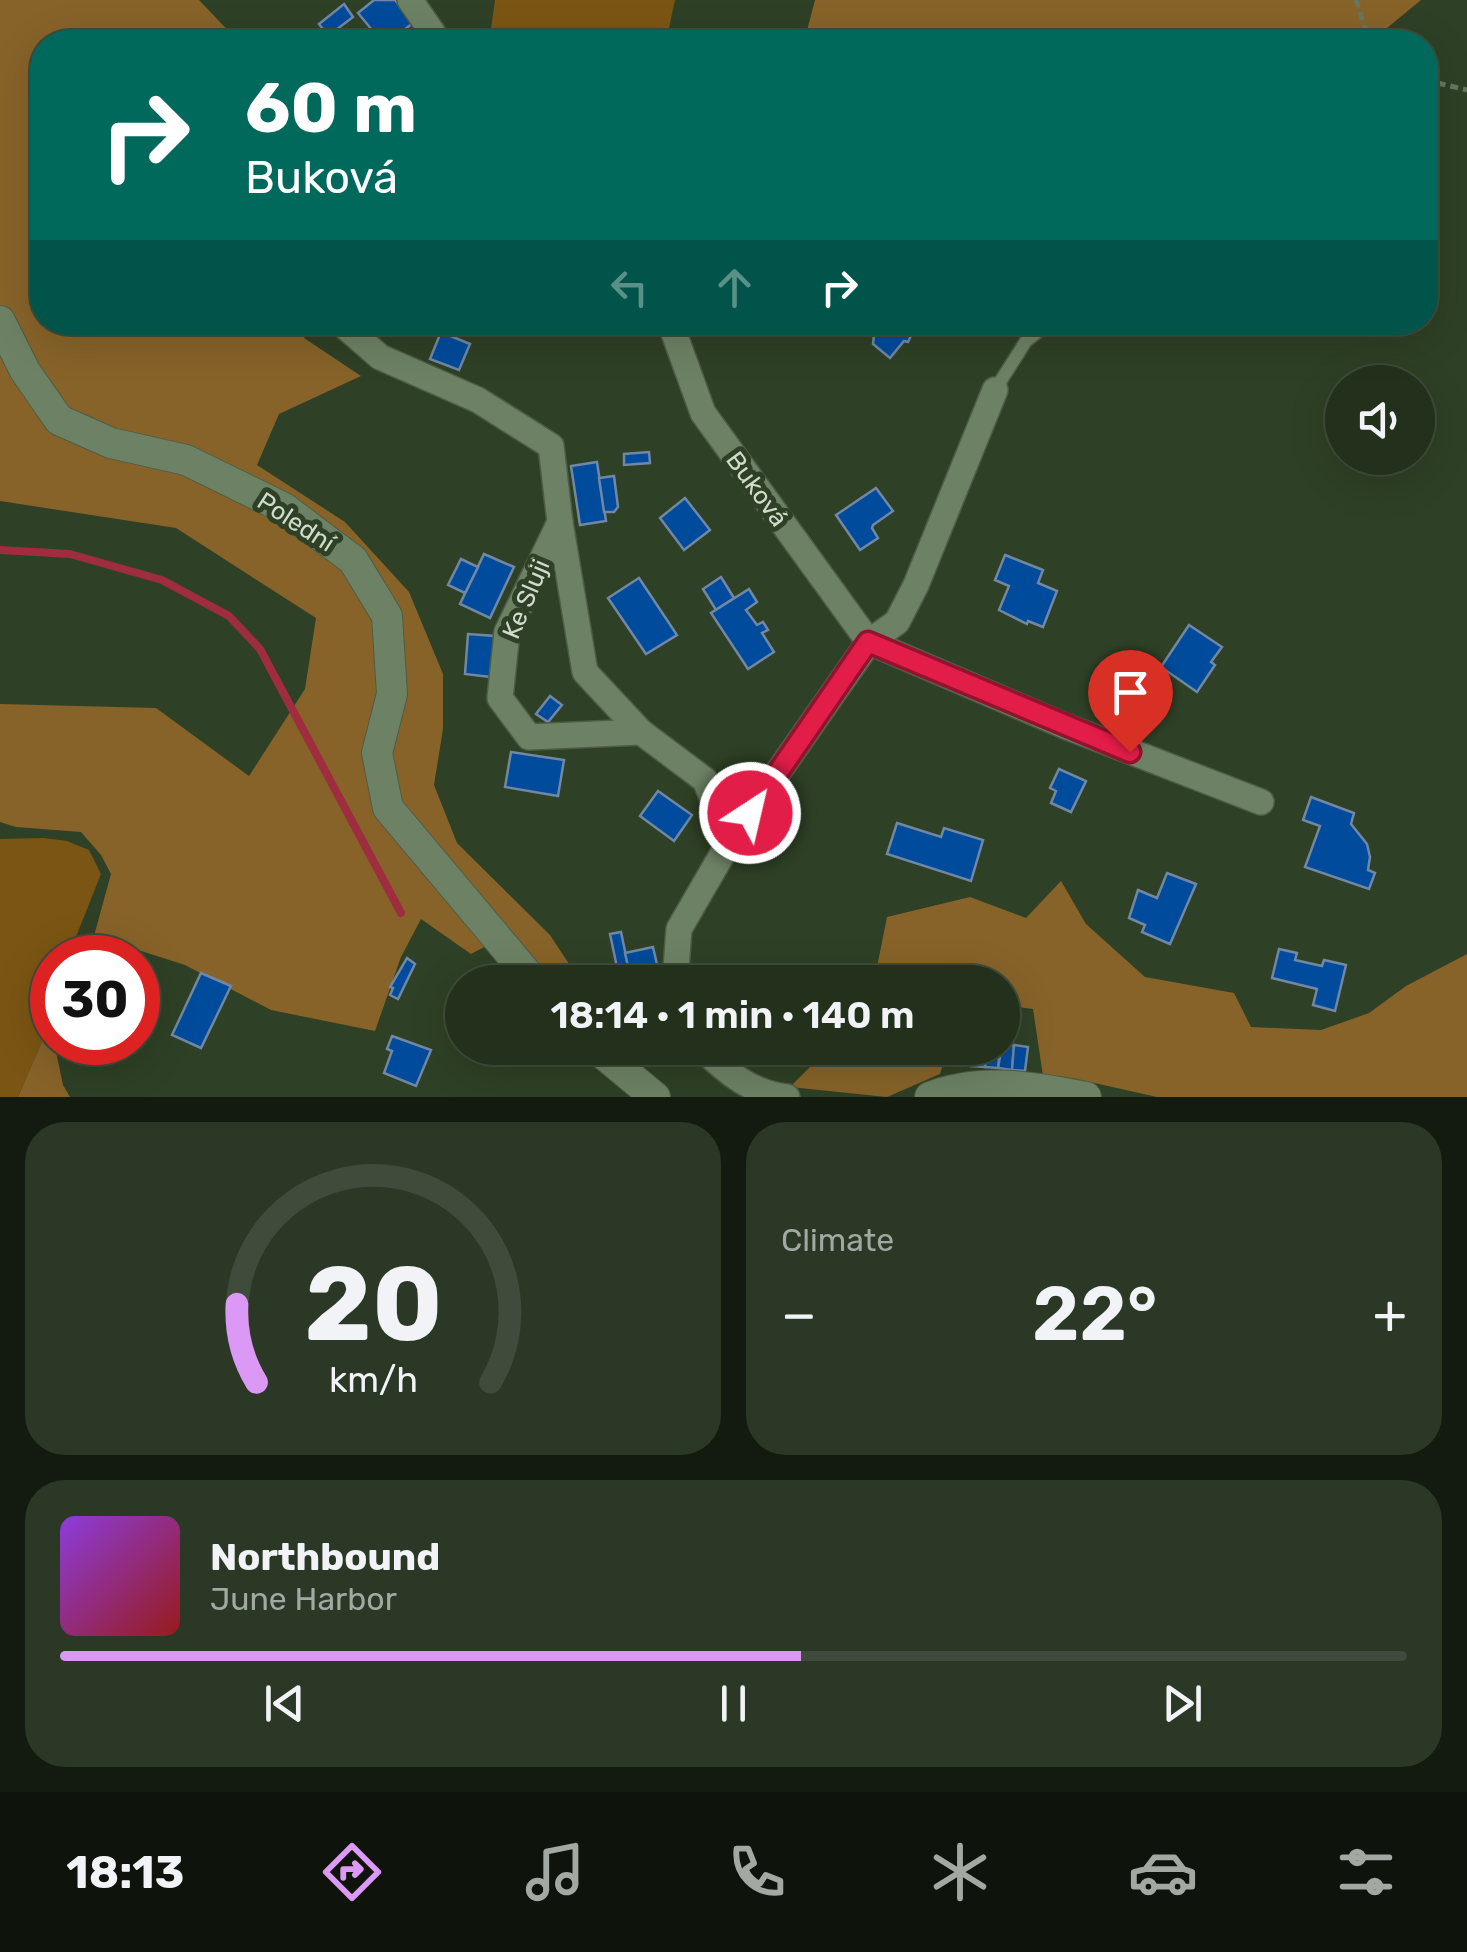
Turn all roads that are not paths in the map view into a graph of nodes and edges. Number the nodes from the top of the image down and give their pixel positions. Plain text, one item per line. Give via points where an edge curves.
1 (410, 0) edge
2 (433, 30) edge
3 (0, 320) edge
4 (354, 335) edge
5 (675, 335) edge
6 (1034, 335) edge
7 (995, 390) joint
8 (560, 522) junction
9 (868, 642) junction
10 (641, 732) junction
11 (1261, 802) dead end
12 (730, 841) junction
13 (520, 965) edge
14 (676, 965) edge
15 (616, 1065) edge
16 (719, 1065) edge
17 (655, 1097) edge
18 (787, 1097) edge
19 (930, 1097) edge
20 (1086, 1097) edge

1 - 2 street
3 - 13 street, Polední via 59,420 111,443 186,460 284,508 352,560 387,616 392,694 376,753 388,808
4 - 8 street, Ke Sluji via 380,358 478,400 552,446
5 - 9 street, Buková via 703,413
6 - 7 lane
7 - 9 street via 909,598 896,622
8 - 10 street, Ke Sluji via 586,672
8 - 10 street, Ke Sluji via 506,632 500,698 529,736
9 - 11 street
9 - 12 street
10 - 12 street, Ke Sluji via 705,780
12 - 14 street via 679,929
15 - 17 street
16 - 18 street via 770,1095
19 - 20 street via 991,1086

